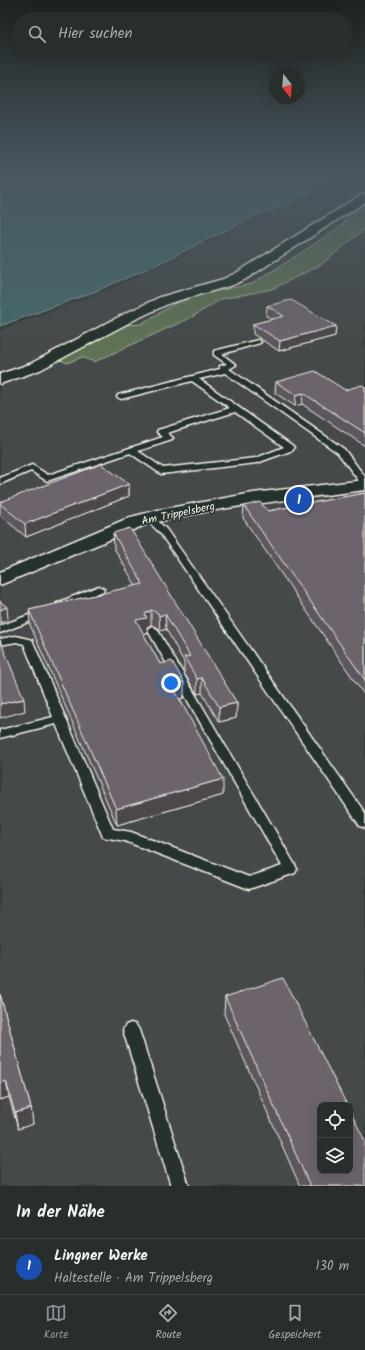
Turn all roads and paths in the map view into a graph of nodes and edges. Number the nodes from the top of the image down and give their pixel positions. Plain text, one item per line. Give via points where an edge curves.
1 (316, 228) edge
2 (258, 342) dead end
3 (226, 370) junction
4 (193, 378) junction
5 (0, 379) edge
6 (121, 398) dead end
7 (236, 409) junction
8 (131, 450) junction
9 (0, 481) edge
10 (365, 484) edge
11 (150, 518) junction
12 (0, 579) edge
13 (99, 589) dead end
14 (152, 629) dead end
15 (0, 630) edge
16 (0, 642) edge
17 (60, 719) junction
18 (0, 734) edge
19 (365, 822) edge
20 (131, 1030) dead end
21 (180, 1186) edge

1 - 5 street via 241,276 165,300 35,367
2 - 3 lane via 217,354 232,365 223,368
3 - 4 lane
3 - 10 lane via 341,451
4 - 6 lane
4 - 7 lane
7 - 8 lane via 161,432 169,438
7 - 8 lane via 290,448 257,460 161,471
8 - 9 lane via 46,478 32,468
10 - 11 street, Am Trippelsberg via 253,499
11 - 12 street, Am Trippelsberg
11 - 19 lane via 163,531
13 - 15 lane
14 - 17 lane via 290,869 249,883 126,836 108,833 70,748
16 - 17 lane via 16,639 28,642
17 - 18 lane
20 - 21 lane

